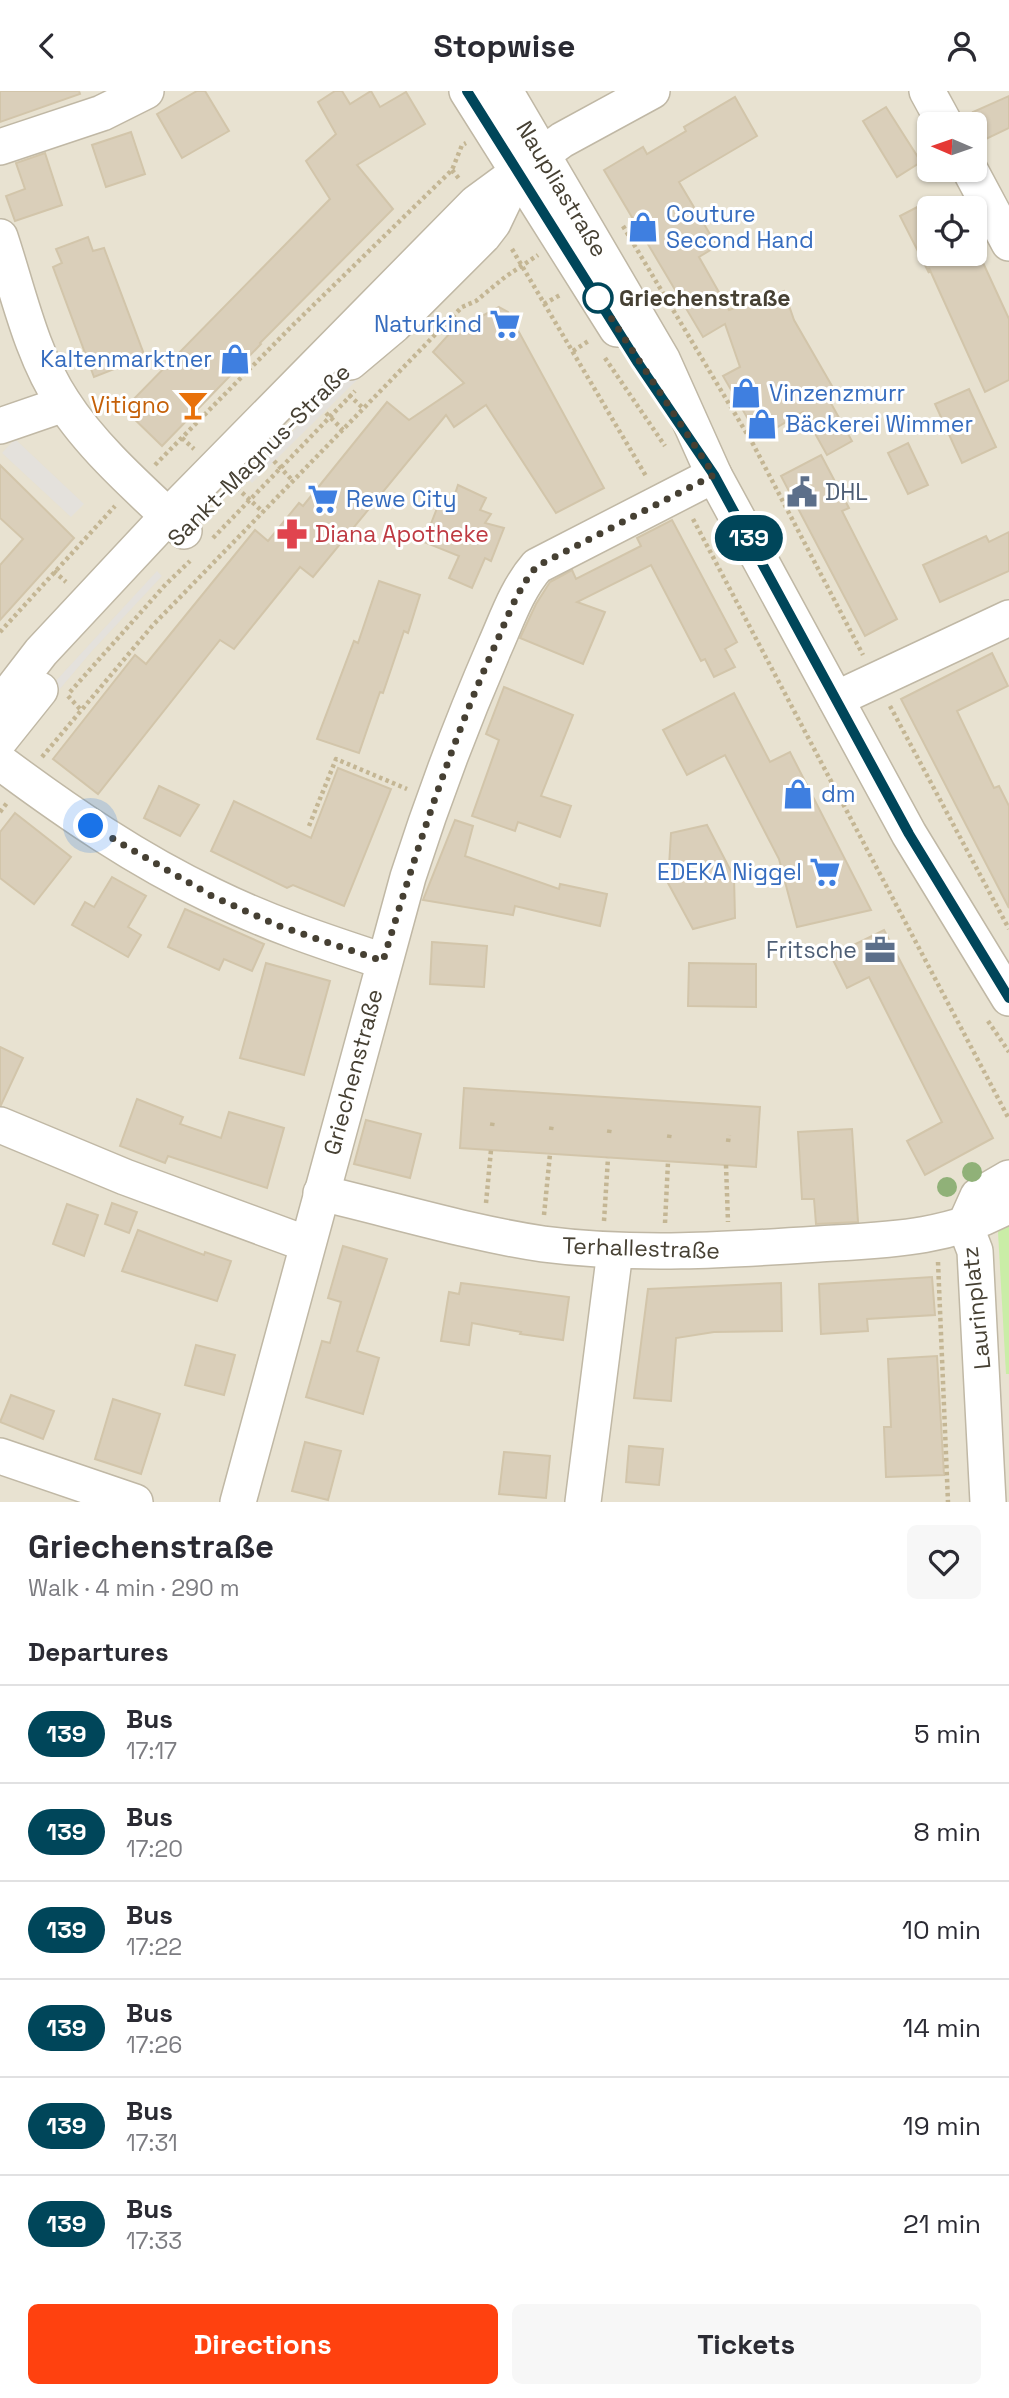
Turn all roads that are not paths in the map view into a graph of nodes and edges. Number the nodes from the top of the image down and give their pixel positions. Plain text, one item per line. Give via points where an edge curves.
1 (146, 91) edge
2 (467, 91) edge
3 (505, 91) edge
4 (652, 91) edge
5 (928, 91) edge
6 (939, 112) edge
7 (0, 147) edge
8 (529, 163) junction
9 (977, 182) edge
10 (0, 237) edge
11 (1009, 241) edge
12 (64, 404) junction
13 (0, 426) edge
14 (714, 475) junction
15 (189, 536) junction
16 (1009, 618) edge
17 (836, 699) junction
18 (0, 705) edge
19 (0, 740) edge
20 (12, 772) edge
21 (383, 961) junction
22 (1009, 998) edge
23 (0, 1125) edge
24 (1009, 1178) edge
25 (321, 1193) junction
26 (1009, 1205) edge
27 (951, 1229) junction
28 (307, 1244) junction
29 (608, 1250) junction
30 (0, 1456) edge
31 (135, 1502) edge
32 (238, 1502) edge
33 (583, 1502) edge
34 (988, 1502) edge

1 - 7 street via 102,113
2 - 8 street, Naupliastraße
3 - 8 street, Naupliastraße
4 - 8 street, Sankt-Magnus-Straße
5 - 6 street
8 - 14 street, Naupliastraße via 662,359
8 - 15 street, Sankt-Magnus-Straße via 476,203
9 - 11 street
10 - 12 street via 43,363
12 - 13 street
12 - 15 street
14 - 17 street, Naupliastraße
14 - 21 street, Griechenstraße via 537,566 524,581 433,800
15 - 18 street, Sankt-Magnus-Straße via 41,652
15 - 19 street, Sankt-Magnus-Straße via 78,642
16 - 17 street
17 - 22 street, Naupliastraße via 921,854
20 - 21 street via 72,815 212,896 279,926
21 - 25 street, Griechenstraße
23 - 28 street
24 - 27 street, Laurinplatz via 978,1196
25 - 28 street, Griechenstraße
25 - 29 street, Terhallestraße via 542,1244
26 - 27 street, Laurinplatz via 987,1218
27 - 29 street, Terhallestraße via 908,1238 728,1251
27 - 34 street, Laurinplatz via 975,1251
28 - 32 street, Griechenstraße
29 - 33 street
30 - 31 street

